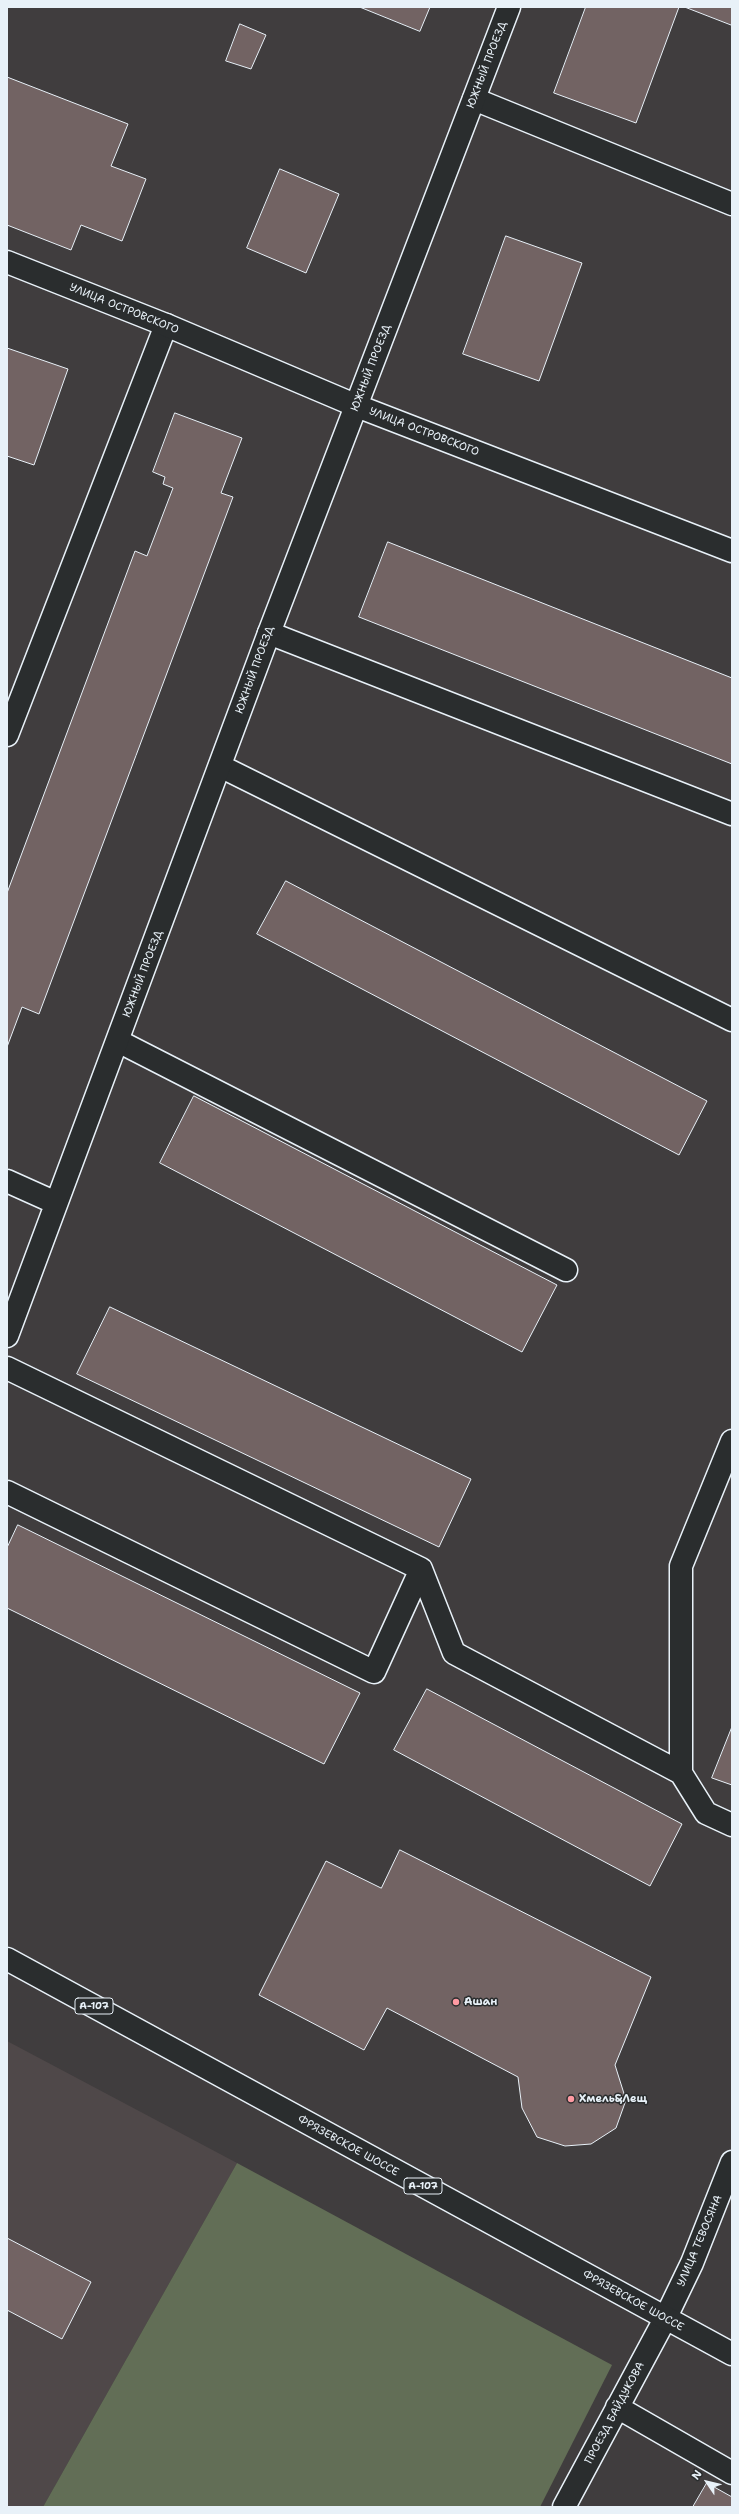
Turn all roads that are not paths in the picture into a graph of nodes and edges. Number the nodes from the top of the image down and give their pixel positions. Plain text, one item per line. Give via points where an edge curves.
1 (509, 7) edge
2 (474, 99) junction
3 (732, 204) edge
4 (7, 262) edge
5 (166, 325) junction
6 (357, 406) junction
7 (732, 551) edge
8 (269, 634) junction
9 (7, 734) edge
10 (220, 766) junction
11 (732, 814) edge
12 (732, 1020) edge
13 (118, 1041) junction
14 (7, 1181) edge
15 (56, 1203) junction
16 (566, 1270) dead end
17 (7, 1336) edge
18 (7, 1368) edge
19 (732, 1441) edge
20 (7, 1492) edge
21 (421, 1569) junction
22 (681, 1773) junction
23 (732, 1825) edge
24 (7, 1959) edge
25 (732, 2162) edge
26 (665, 2319) junction
27 (732, 2354) edge
28 (618, 2407) junction
29 (732, 2473) edge
30 (564, 2507) edge

1 - 2 main road, ЮЖНЫЙ ПРОЕЗД
2 - 3 main road
2 - 6 main road, ЮЖНЫЙ ПРОЕЗД
4 - 5 main road, УЛИЦА ОСТРОВСКОГО
5 - 6 main road, УЛИЦА ОСТРОВСКОГО
5 - 9 main road
6 - 7 main road, УЛИЦА ОСТРОВСКОГО
6 - 8 main road, ЮЖНЫЙ ПРОЕЗД
8 - 10 main road, ЮЖНЫЙ ПРОЕЗД
8 - 11 main road
10 - 12 main road
10 - 13 main road, ЮЖНЫЙ ПРОЕЗД
13 - 15 main road, ЮЖНЫЙ ПРОЕЗД
13 - 16 main road
14 - 15 main road
15 - 17 main road, ЮЖНЫЙ ПРОЕЗД
18 - 21 main road
19 - 22 main road via 681,1566
20 - 21 main road via 374,1672
21 - 22 main road via 454,1653
22 - 23 main road via 706,1813
24 - 26 main road, ФРЯЗЕВСКОЕ ШОССЕ / А-107
25 - 26 main road, УЛИЦА ТЕВОСЯНА via 692,2263
26 - 27 main road, ФРЯЗЕВСКОЕ ШОССЕ / А-107
26 - 28 main road, ПРОЕЗД БАЙДУКОВА
28 - 29 main road
28 - 30 main road, ПРОЕЗД БАЙДУКОВА

